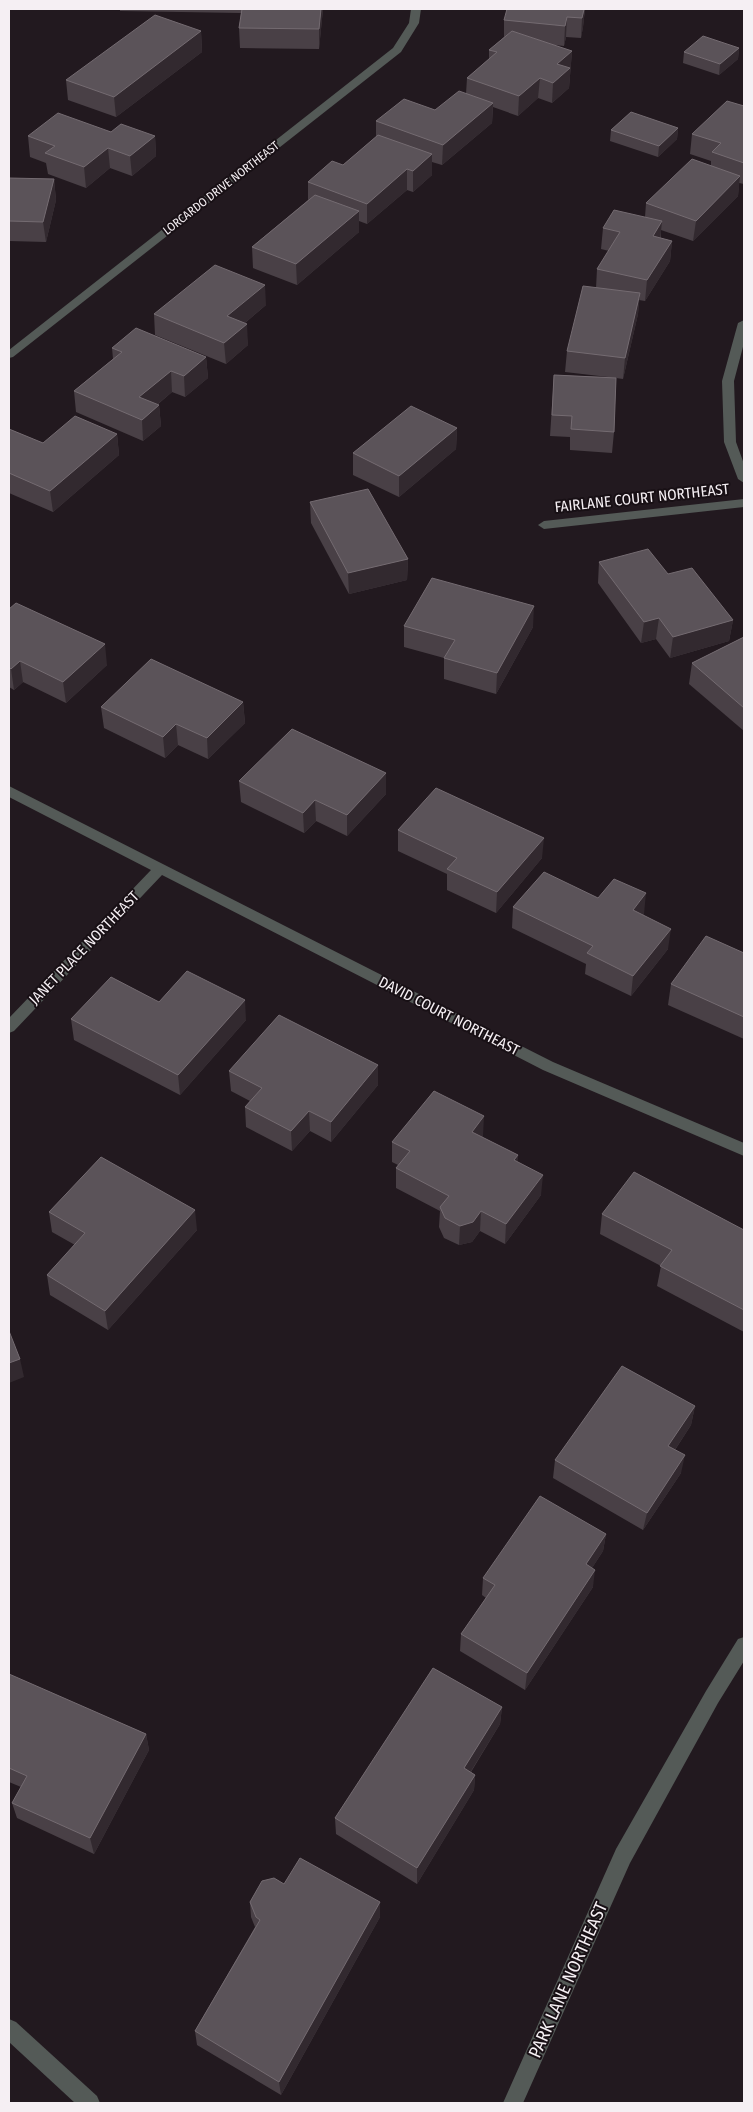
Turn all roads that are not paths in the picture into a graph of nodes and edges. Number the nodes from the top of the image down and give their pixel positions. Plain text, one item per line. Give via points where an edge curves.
1 (416, 9) edge
2 (744, 322) edge
3 (9, 356) edge
4 (744, 479) edge
5 (744, 503) edge
6 (544, 525) dead end
7 (9, 791) edge
8 (160, 869) junction
9 (9, 1027) edge
10 (744, 1150) edge
11 (744, 1645) edge
12 (9, 2029) edge
13 (90, 2103) edge
14 (513, 2103) edge

1 - 3 street, LORCARDO DRIVE NORTHEAST via 414,23 397,50
2 - 4 street via 728,381 730,442
5 - 6 street, FAIRLANE COURT NORTHEAST
7 - 8 street
8 - 9 street, JANET PLACE NORTHEAST
8 - 10 street, DAVID COURT NORTHEAST via 548,1066
11 - 14 street, PARK LANE NORTHEAST via 623,1856
12 - 13 street

